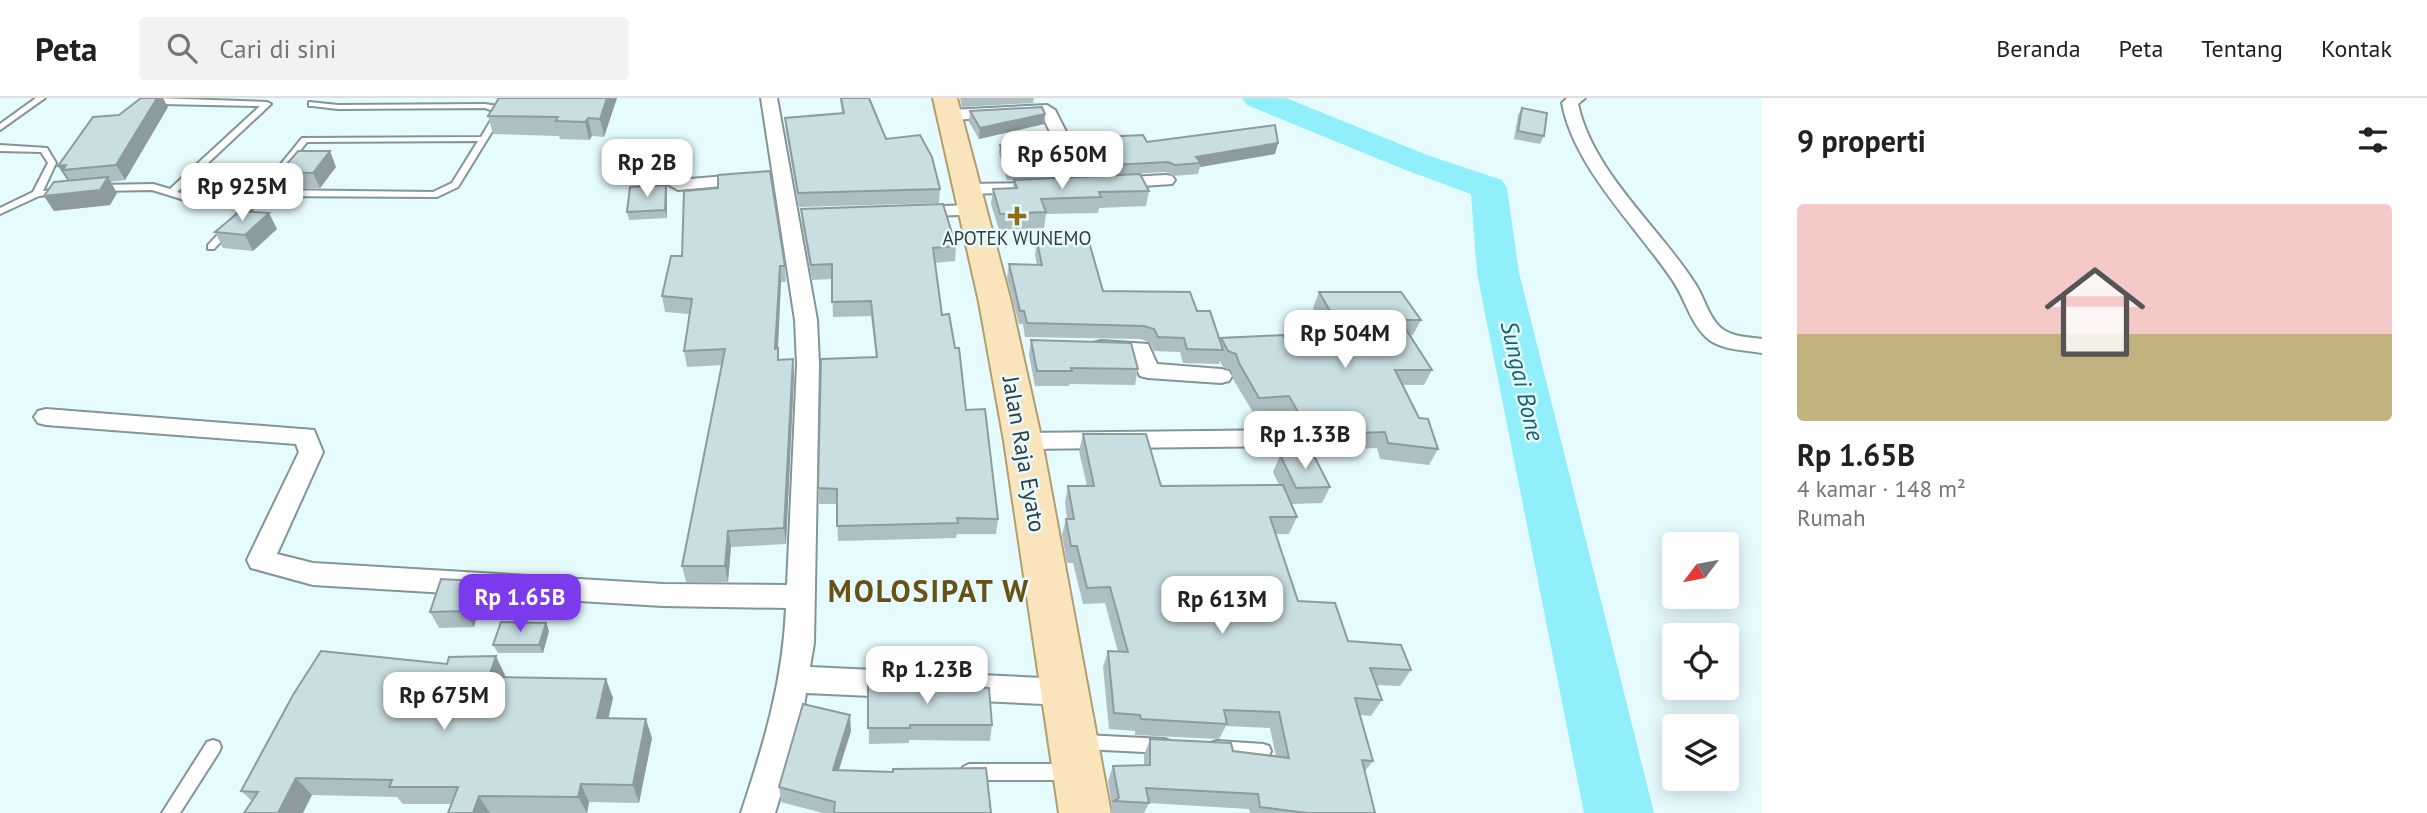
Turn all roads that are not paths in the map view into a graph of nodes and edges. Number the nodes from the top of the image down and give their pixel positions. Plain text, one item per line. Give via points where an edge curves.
1 (41, 98) edge
2 (160, 98) edge
3 (769, 98) edge
4 (1577, 98) edge
5 (312, 104) dead end
6 (947, 107) edge
7 (0, 128) edge
8 (482, 139) junction
9 (0, 148) edge
10 (782, 177) junction
11 (1166, 180) dead end
12 (678, 185) dead end
13 (1044, 187) edge
14 (85, 189) edge
15 (74, 190) edge
16 (171, 193) junction
17 (262, 193) junction
18 (37, 194) junction
19 (971, 199) junction
20 (0, 211) edge
21 (897, 213) edge
22 (211, 247) dead end
23 (1762, 346) edge
24 (1085, 348) edge
25 (1221, 376) dead end
26 (46, 417) dead end
27 (1284, 438) dead end
28 (1023, 441) junction
29 (800, 597) junction
30 (794, 679) junction
31 (1065, 692) junction
32 (213, 747) dead end
33 (1263, 751) dead end
34 (1075, 757) junction
35 (956, 771) edge
36 (170, 813) edge
37 (758, 813) edge
38 (1085, 813) edge

1 - 7 lane
2 - 16 lane via 173,103 267,104
3 - 10 street
4 - 23 street via 1570,103 1570,111 1589,150 1619,198 1686,285 1712,331
5 - 8 lane via 495,108 500,113
6 - 11 street via 1047,110 1077,185
6 - 19 main road, Jalan Raja Eyato
8 - 17 lane via 305,140
8 - 17 lane via 455,185 434,195
9 - 18 lane via 37,148 49,154 52,163
10 - 12 street
10 - 29 street via 797,216 806,320
13 - 19 street
14 - 16 lane via 153,187
15 - 18 lane
16 - 17 lane via 191,199
17 - 22 lane
18 - 20 lane
19 - 21 street
19 - 28 main road, Jalan Raja Eyato via 1017,346
24 - 25 street via 1140,349 1148,371
26 - 29 street via 306,436 311,452 261,560 313,573 663,595
27 - 28 street
28 - 31 main road, Jalan Raja Eyato
29 - 30 street
30 - 31 street
30 - 37 street via 785,727
31 - 34 main road, Jalan Raja Eyato
32 - 36 lane
33 - 34 lane via 1189,747
34 - 35 lane
34 - 38 main road, Jalan Raja Eyato

